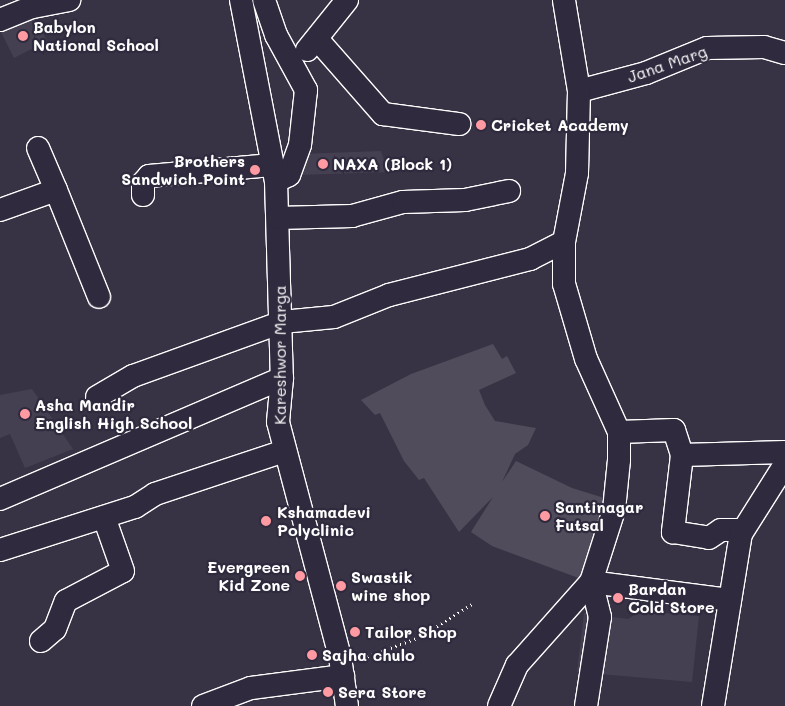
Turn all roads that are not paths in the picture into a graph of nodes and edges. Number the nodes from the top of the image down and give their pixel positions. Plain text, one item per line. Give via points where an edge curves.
1 (69, 0) edge
2 (241, 0) edge
3 (264, 0) edge
4 (348, 0) edge
5 (564, 0) edge
6 (0, 20) edge
7 (317, 39) junction
8 (785, 54) edge
9 (295, 63) junction
10 (579, 91) junction
11 (459, 124) dead end
12 (38, 148) dead end
13 (274, 173) junction
14 (56, 190) junction
15 (509, 191) dead end
16 (143, 195) dead end
17 (0, 210) edge
18 (278, 218) junction
19 (564, 242) junction
20 (98, 298) dead end
21 (282, 322) junction
22 (282, 378) junction
23 (97, 397) dead end
24 (619, 432) junction
25 (284, 451) junction
26 (785, 452) edge
27 (682, 455) junction
28 (785, 464) edge
29 (0, 499) edge
30 (104, 517) junction
31 (742, 530) junction
32 (0, 550) edge
33 (591, 582) junction
34 (730, 600) junction
35 (41, 642) dead end
36 (342, 672) junction
37 (340, 704) edge
38 (203, 706) edge
39 (499, 706) edge
40 (586, 706) edge
41 (713, 706) edge

1 - 6 street via 33,6
2 - 13 street, Kareshwor Marga
3 - 9 street via 276,35
4 - 7 street
5 - 10 street
7 - 9 street
7 - 11 street via 383,114
8 - 10 street, Jana Marg via 764,47 707,48 646,72
9 - 13 street via 306,90 300,144 289,174
10 - 19 street via 577,173
12 - 14 street
13 - 16 street via 149,176 143,183
13 - 18 street, Kareshwor Marga
14 - 17 street
14 - 20 street
15 - 18 street via 465,200 403,202 352,216
18 - 21 street, Kareshwor Marga
19 - 21 street via 530,258 390,295 334,317
19 - 24 street via 564,284 586,359
21 - 22 street, Kareshwor Marga
21 - 23 street via 133,376
22 - 25 street, Kareshwor Marga via 278,422
22 - 29 street
24 - 27 street via 674,430
24 - 33 street via 614,510
25 - 30 street via 155,494
25 - 36 street, Kareshwor Marga
26 - 27 street
27 - 31 street via 673,532 709,538 721,530
28 - 31 street
30 - 32 street
30 - 35 street via 123,572 66,601 55,629
31 - 34 street
33 - 34 street
33 - 39 street via 517,665
33 - 40 street via 600,617
34 - 41 street
36 - 37 street, Kareshwor Marga
36 - 38 street via 251,688

